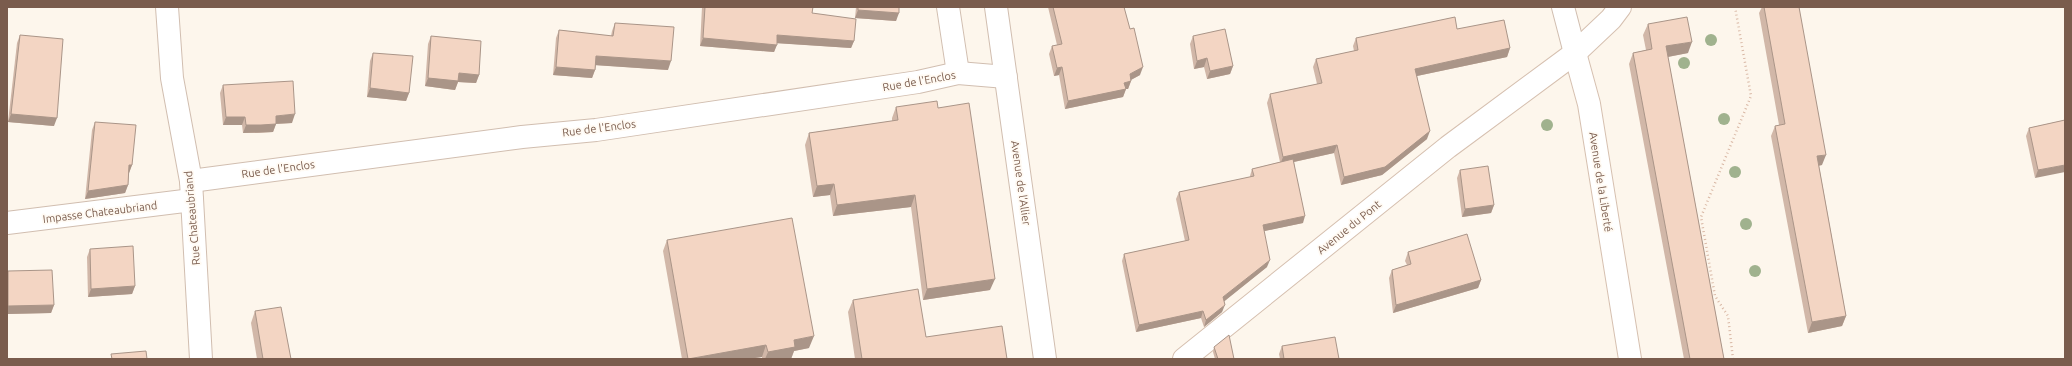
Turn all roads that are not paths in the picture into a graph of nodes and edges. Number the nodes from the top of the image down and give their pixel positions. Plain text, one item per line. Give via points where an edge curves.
1 (167, 7) edge
2 (948, 7) edge
3 (996, 7) edge
4 (1563, 7) edge
5 (1620, 7) edge
6 (1575, 53) junction
7 (958, 73) junction
8 (1006, 76) junction
9 (191, 191) junction
10 (7, 223) edge
11 (201, 359) edge
12 (1045, 359) edge
13 (1184, 359) edge
14 (1630, 359) edge

1 - 9 street, Rue Chateaubriand via 172,78
2 - 7 street
3 - 8 street, Avenue de l'Allier
4 - 6 street, Avenue de la Liberté
5 - 6 street
6 - 13 street, Avenue du Pont via 1448,147
6 - 14 street, Avenue de la Liberté via 1589,104
7 - 8 street, Rue de l'Enclos
7 - 9 street, Rue de l'Enclos via 918,82 596,130 522,137
8 - 12 street, Avenue de l'Allier
9 - 10 street, Impasse Chateaubriand
9 - 11 street, Rue Chateaubriand

